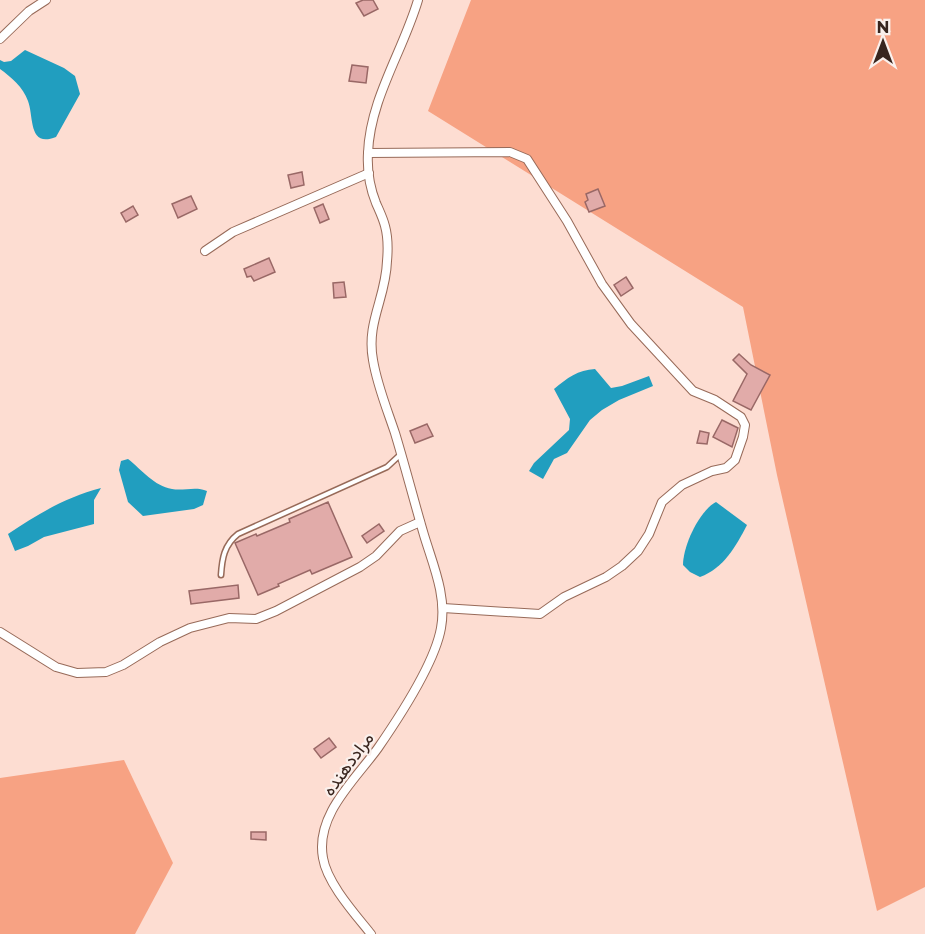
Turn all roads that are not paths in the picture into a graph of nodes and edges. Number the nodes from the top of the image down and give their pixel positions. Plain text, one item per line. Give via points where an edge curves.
1 (46, 0) edge
2 (418, 0) edge
3 (0, 39) edge
4 (368, 153) junction
5 (369, 172) junction
6 (205, 251) dead end
7 (401, 454) junction
8 (420, 522) junction
9 (221, 575) dead end
10 (442, 608) junction
11 (0, 632) edge
12 (371, 934) edge

1 - 3 street
2 - 4 street, مراددهنده via 374,115
4 - 5 street, مراددهنده
4 - 10 street via 510,152 527,159 602,284 631,324 693,391 715,400 745,424 735,460 726,468 672,492 662,502 638,551 606,577 564,597 540,614
5 - 6 street via 233,232
5 - 7 street, مراددهنده via 385,225 387,248 386,279 371,334 373,361
7 - 8 street, مراددهنده
7 - 9 lane via 387,467 238,534 225,550
8 - 10 street, مراددهنده via 438,580
8 - 11 street via 400,531 360,567 276,611 190,628 106,672 77,673 56,667
10 - 12 street, مراددهنده via 441,629 423,673 391,728 341,796 323,837 323,859 330,877

